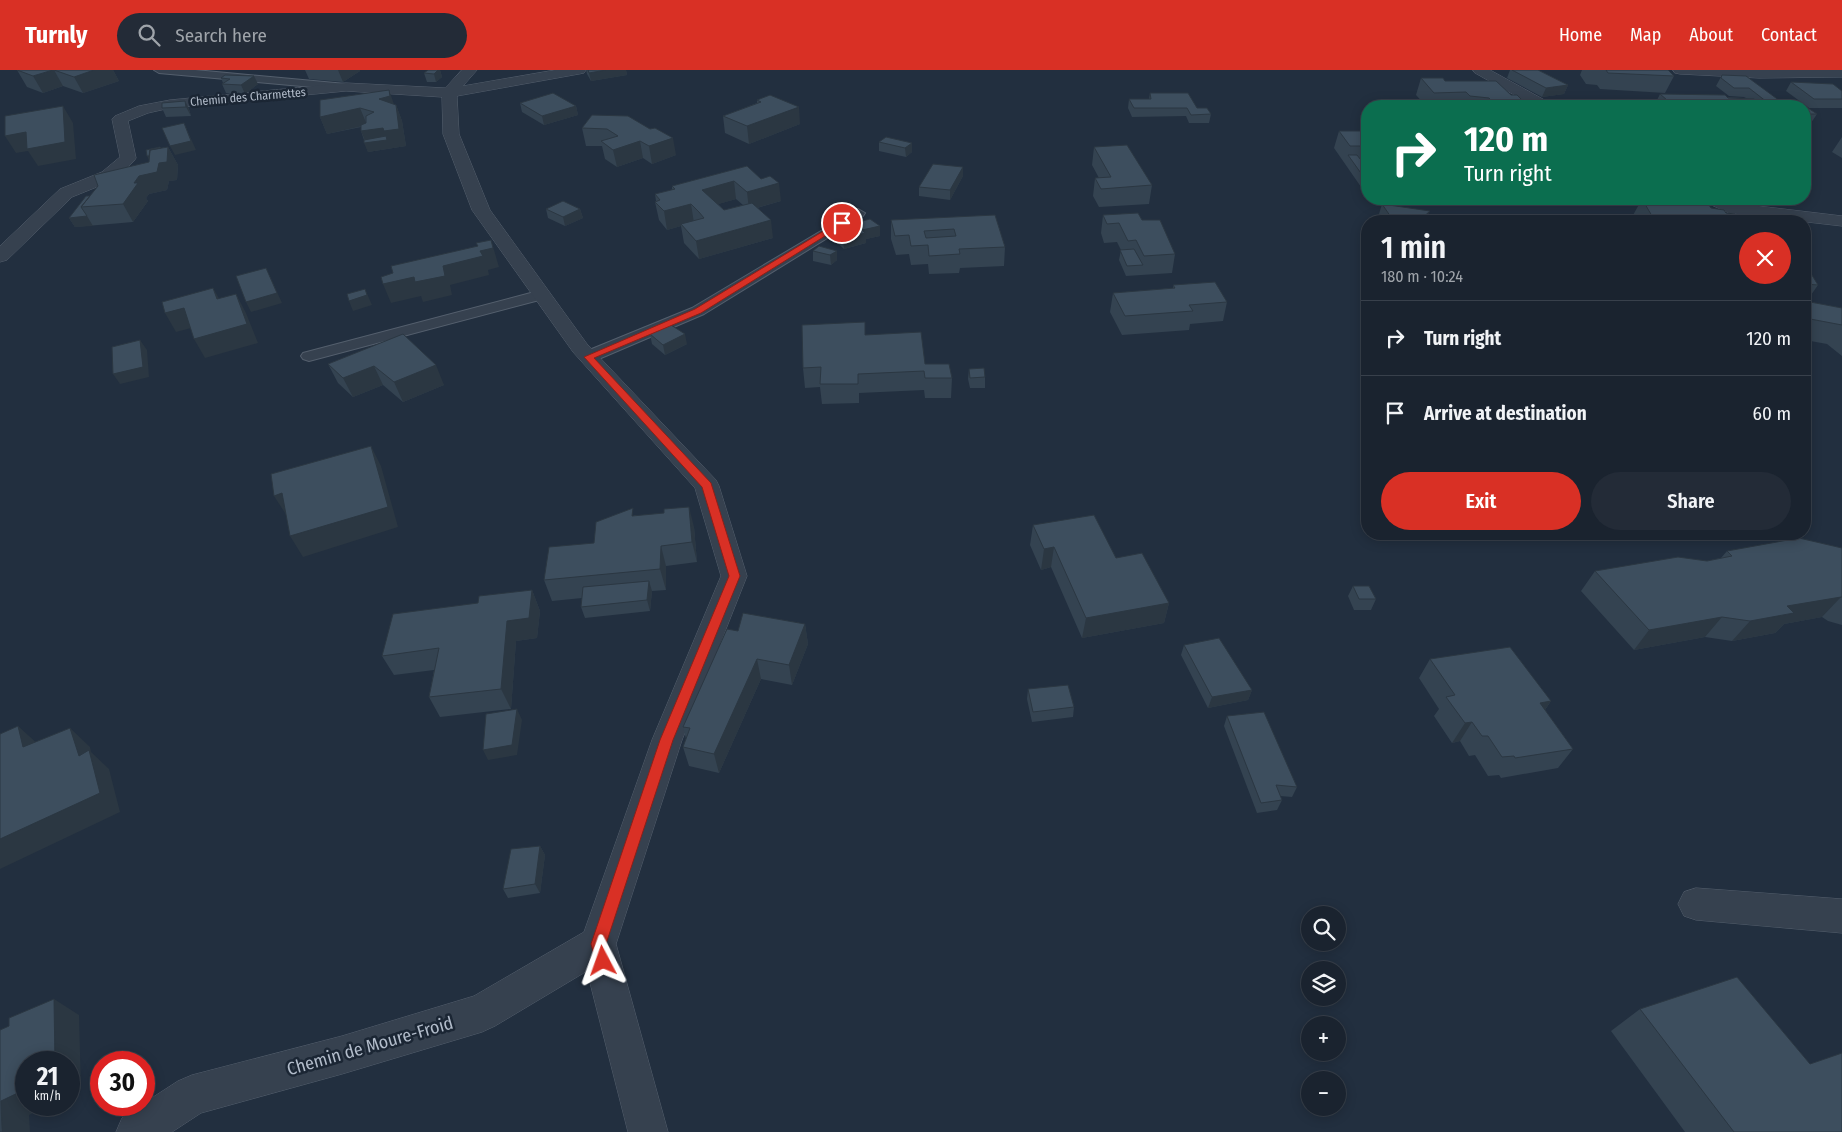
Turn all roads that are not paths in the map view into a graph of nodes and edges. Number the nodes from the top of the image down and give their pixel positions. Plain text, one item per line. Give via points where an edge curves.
1 (159, 70) edge
2 (470, 70) edge
3 (579, 70) edge
4 (1480, 70) edge
5 (1680, 70) edge
6 (1842, 73) edge
7 (346, 87) junction
8 (449, 93) junction
9 (1535, 100) edge
10 (1723, 205) edge
11 (858, 213) dead end
12 (1789, 215) edge
13 (1811, 217) edge
14 (1842, 221) edge
15 (0, 256) edge
16 (542, 295) junction
17 (309, 356) dead end
18 (588, 357) junction
19 (1696, 904) dead end
20 (1842, 916) edge
21 (598, 944) junction
22 (136, 1132) edge
23 (648, 1132) edge

1 - 7 lane
2 - 8 street
3 - 8 street, Chemin des Charmettes
4 - 9 street
5 - 6 street via 1759,74
7 - 8 street, Chemin des Charmettes
7 - 15 street, Chemin des Charmettes via 170,104 144,108 120,119 128,158 108,176 66,193
8 - 16 street via 452,134 481,210
10 - 12 street
11 - 18 lane via 698,311
13 - 14 street
16 - 17 lane
16 - 18 street
18 - 21 street via 707,486 734,576 667,740
19 - 20 street
21 - 22 street, Chemin de Moure-Froid via 482,1013 192,1095
21 - 23 street

